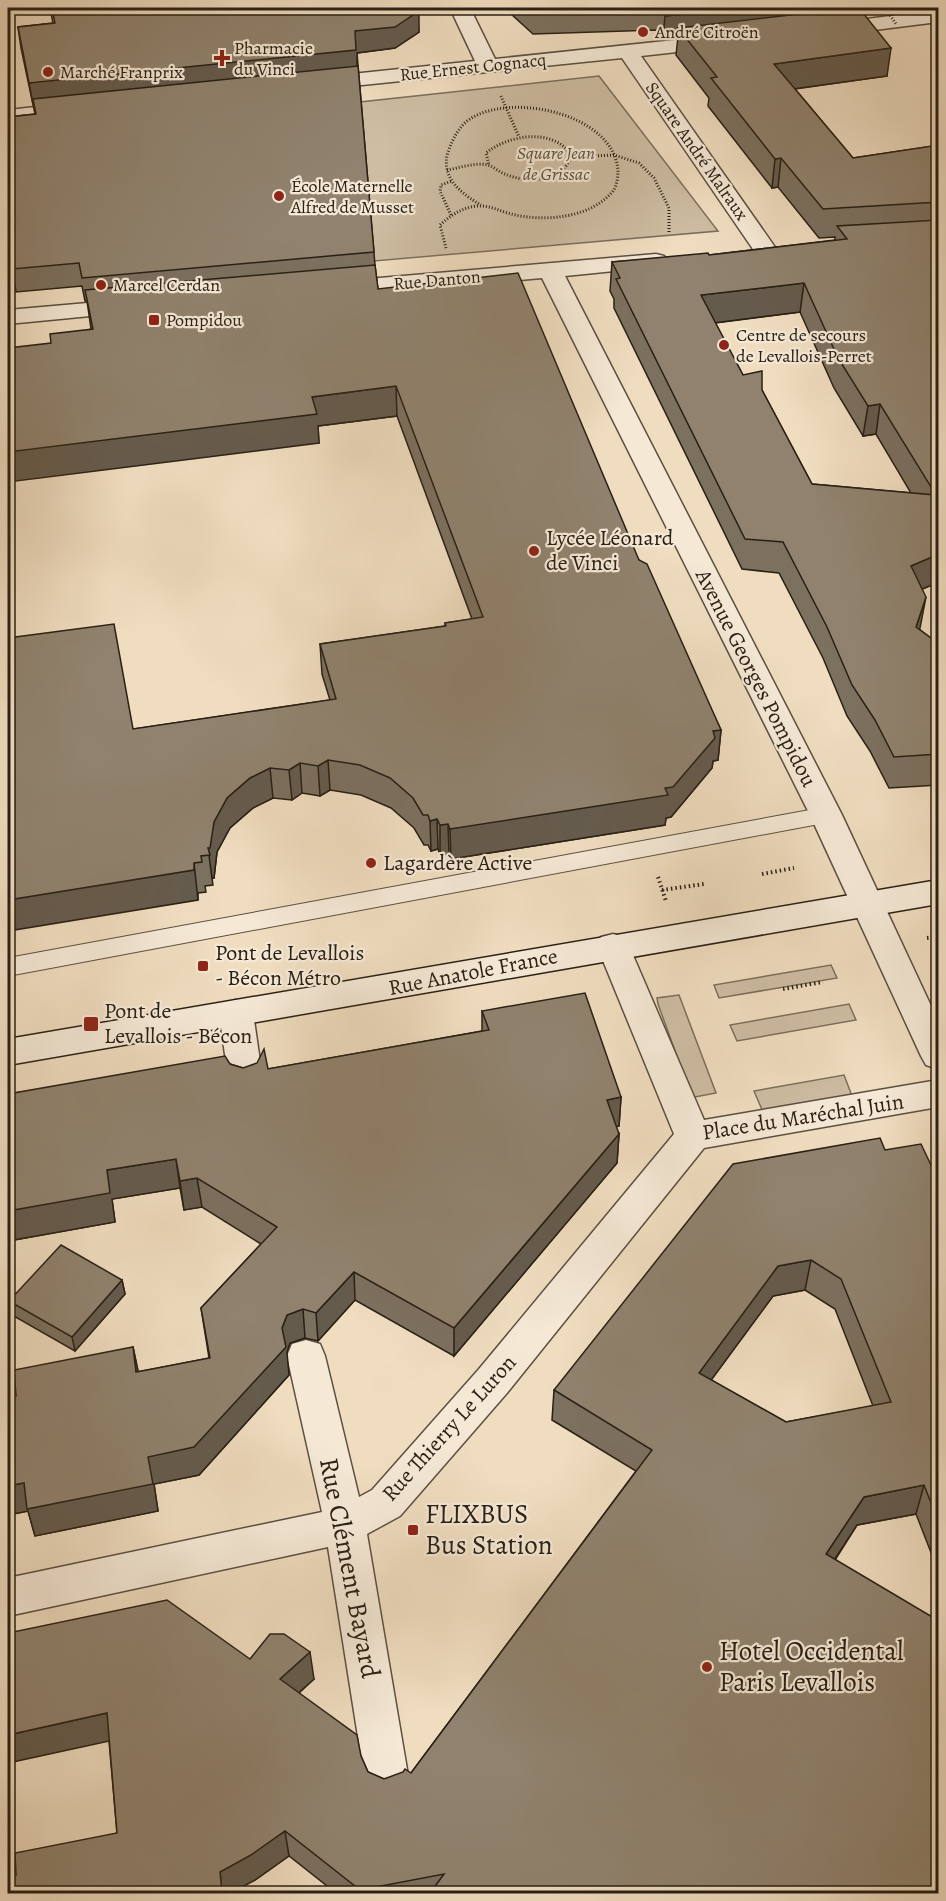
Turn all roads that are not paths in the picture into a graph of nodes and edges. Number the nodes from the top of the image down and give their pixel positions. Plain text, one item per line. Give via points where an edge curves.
1 (460, 8) edge
2 (939, 16) edge
3 (813, 31) edge
4 (743, 39) edge
5 (628, 52) junction
6 (488, 64) junction
7 (294, 86) edge
8 (96, 107) edge
9 (8, 117) edge
10 (765, 250) edge
11 (674, 259) edge
12 (550, 271) junction
13 (312, 291) edge
14 (159, 304) edge
15 (8, 317) edge
16 (826, 815) junction
17 (939, 892) edge
18 (868, 902) junction
19 (614, 946) junction
20 (8, 967) edge
21 (236, 1013) junction
22 (8, 1052) edge
23 (939, 1056) edge
24 (246, 1082) edge
25 (939, 1094) edge
26 (693, 1136) junction
27 (306, 1356) dead end
28 (345, 1525) junction
29 (8, 1597) edge
30 (387, 1781) edge

1 - 6 street
2 - 3 street
4 - 5 street, Rue Ernest Cognacq
5 - 6 street, Rue Ernest Cognacq
5 - 10 street, Square André Malraux
6 - 7 street, Rue Ernest Cognacq
8 - 9 street
11 - 12 street, Rue Danton
12 - 13 street, Rue Danton
12 - 16 street, Avenue Georges Pompidou
14 - 15 street
16 - 18 street, Avenue Georges Pompidou
16 - 20 lane
17 - 18 street, Rue Anatole France
18 - 19 street, Rue Anatole France
18 - 23 street, Avenue Georges Pompidou
19 - 21 street, Rue Anatole France
19 - 26 street, Place du Maréchal Juin
21 - 22 street, Rue Anatole France
21 - 24 street
25 - 26 street, Place du Maréchal Juin
26 - 28 street, Rue Thierry Le Luron via 493,1381 386,1503
27 - 28 street, Rue Clément Bayard
28 - 29 street, Rue Thierry Le Luron
28 - 30 street, Rue Clément Bayard

